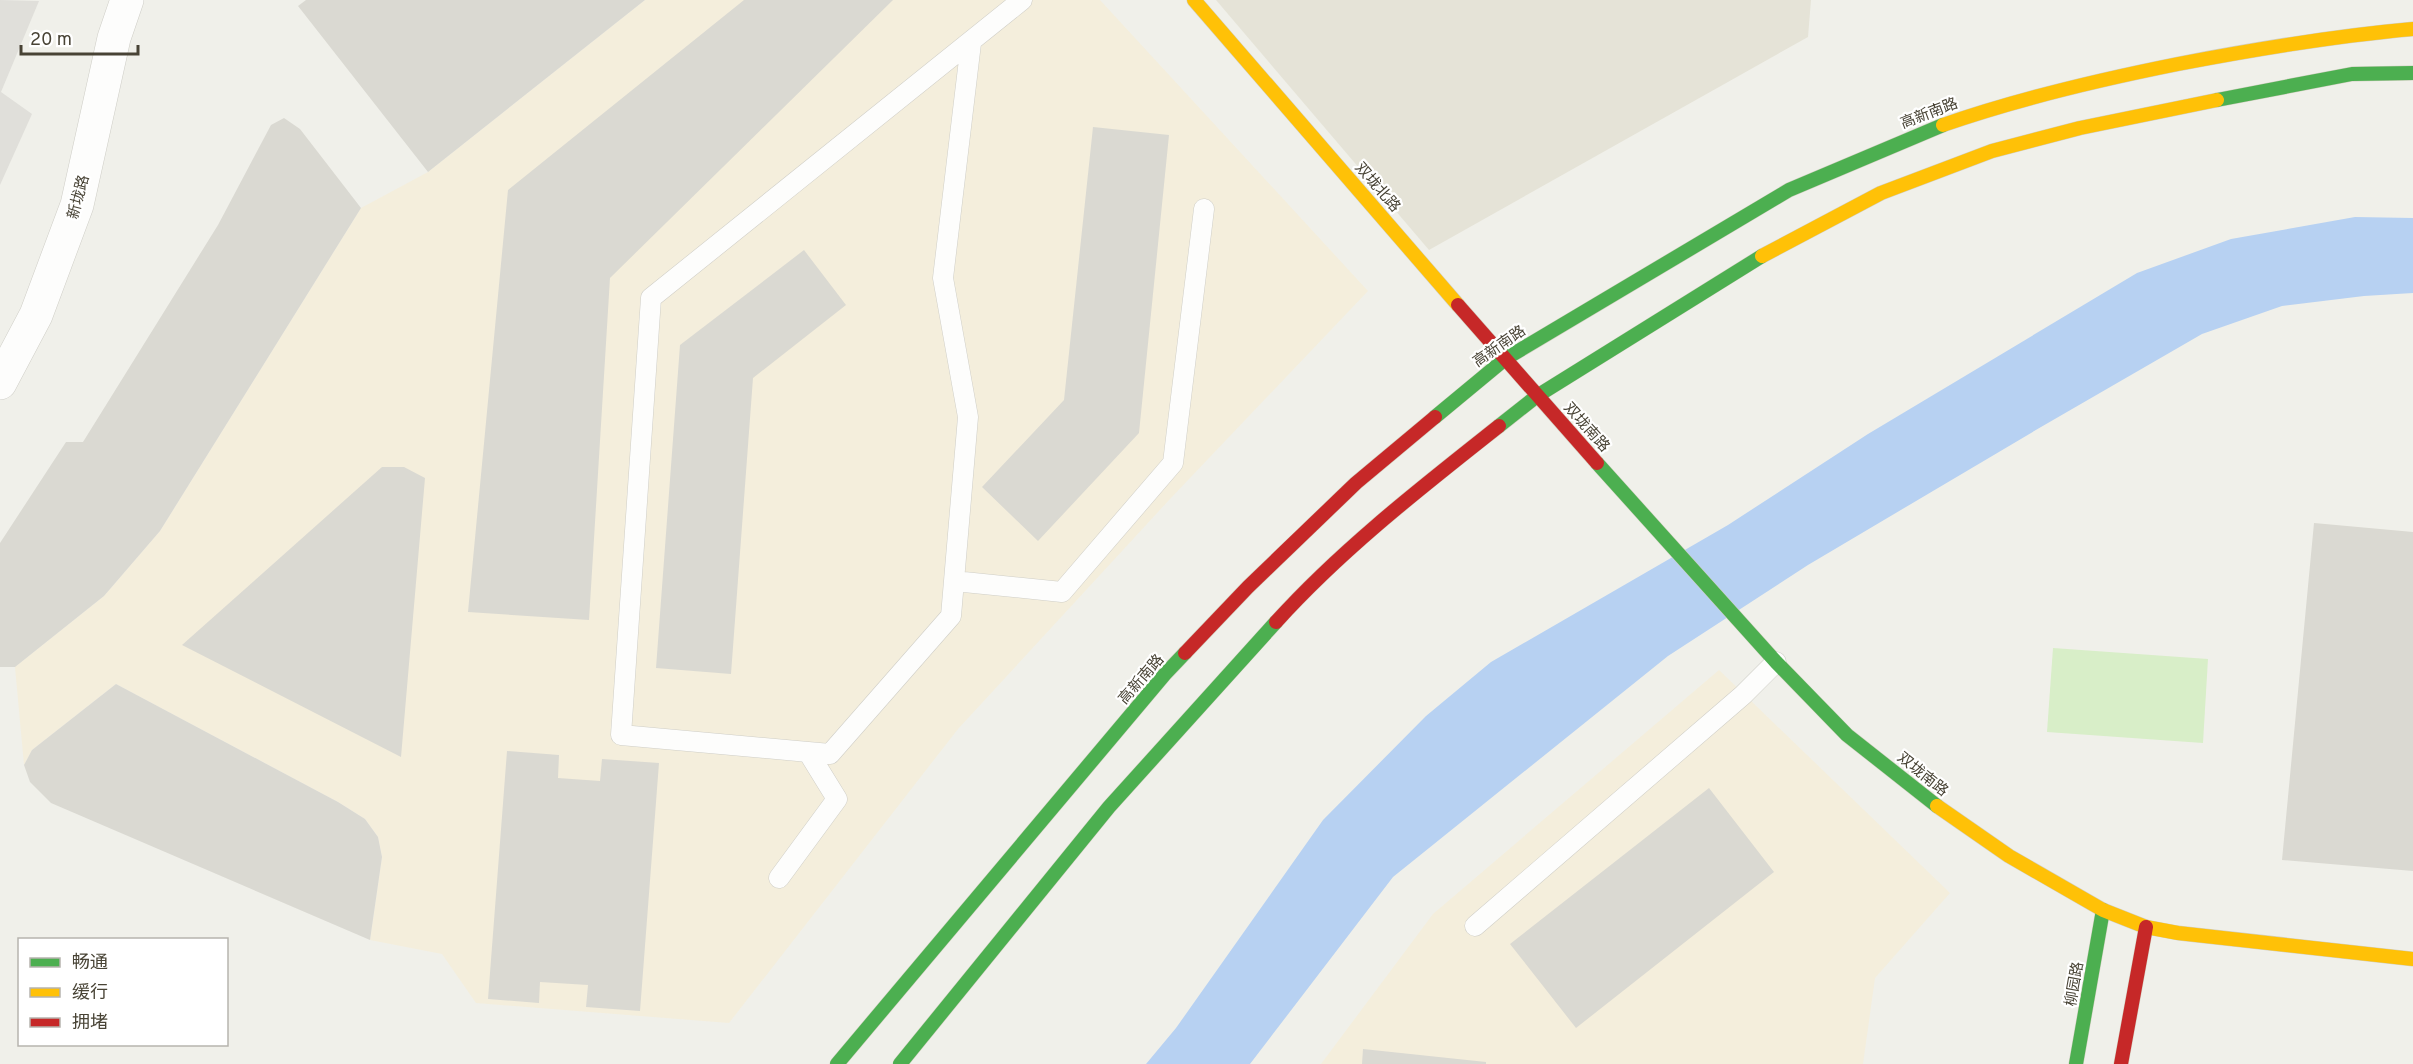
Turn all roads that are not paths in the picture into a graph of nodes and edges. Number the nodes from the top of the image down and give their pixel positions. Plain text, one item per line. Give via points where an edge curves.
1 (127, 0) edge
2 (1022, 0) edge
3 (1194, 0) edge
4 (2413, 29) edge
5 (970, 43) junction
6 (2413, 73) edge
7 (1204, 209) dead end
8 (1504, 359) junction
9 (0, 383) edge
10 (1537, 396) junction
11 (954, 581) junction
12 (1776, 662) junction
13 (808, 752) junction
14 (779, 878) dead end
15 (2103, 910) junction
16 (1475, 926) dead end
17 (2146, 927) junction
18 (2413, 959) edge
19 (837, 1064) edge
20 (900, 1064) edge
21 (2076, 1064) edge
22 (2121, 1064) edge

1 - 9 street, 新垅路 via 114,38 77,205 36,315
2 - 5 lane
3 - 8 main road, 双垅北路
4 - 8 main road, 高新南路 via 2346,35 2144,71 1994,107 1921,133 1789,190
5 - 11 lane via 943,278 968,417
5 - 13 lane via 651,298 621,735
6 - 10 main road via 2352,74 2080,128 1992,151 1881,193 1747,264
7 - 11 lane via 1173,463 1062,592
8 - 10 main road, 双垅北路
8 - 19 main road, 高新南路 via 1356,483 1248,587 1166,674
10 - 12 main road, 双垅南路
10 - 20 main road via 1422,487 1303,592 1109,807
11 - 13 lane via 951,616 830,754
12 - 15 main road, 双垅南路 via 1847,735 1947,814 2009,856
12 - 16 lane via 1743,695
13 - 14 lane via 837,799
15 - 17 main road, 双垅南路
15 - 21 main road, 柳园路
17 - 18 main road, 双垅南路
17 - 22 main road

